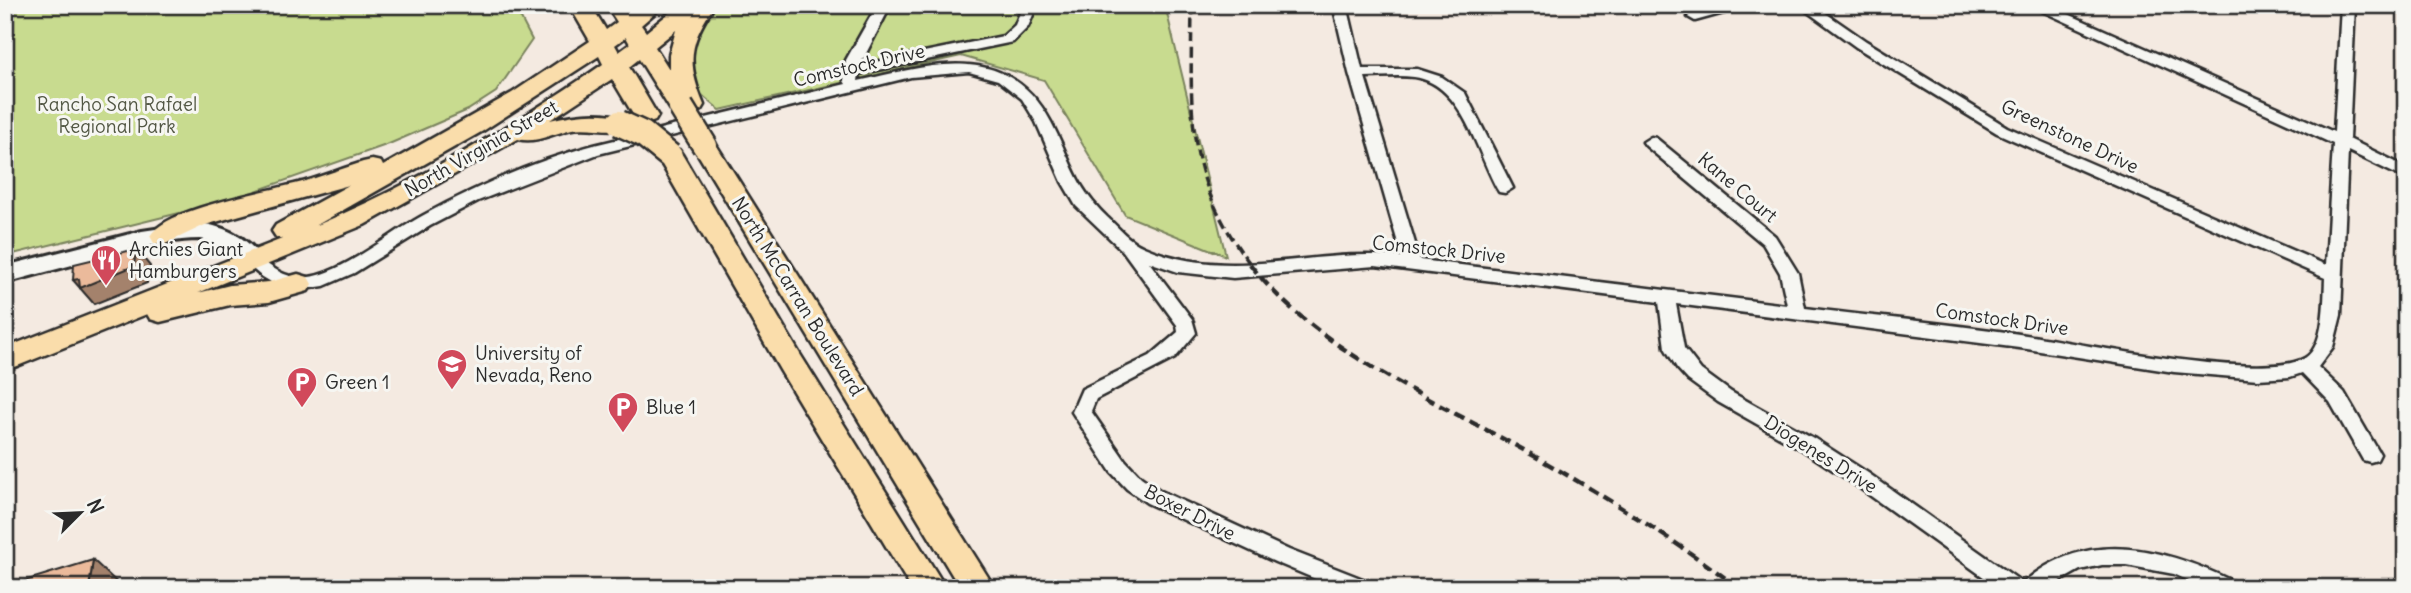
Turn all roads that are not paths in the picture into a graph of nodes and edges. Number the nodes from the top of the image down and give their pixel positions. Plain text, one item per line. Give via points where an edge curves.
1 (580, 5) edge
2 (653, 5) edge
3 (693, 5) edge
4 (704, 5) edge
5 (884, 5) edge
6 (1030, 5) edge
7 (1340, 5) edge
8 (1746, 5) edge
9 (1805, 5) edge
10 (2036, 5) edge
11 (2348, 5) edge
12 (623, 15) edge
13 (1695, 17) dead end
14 (603, 43) junction
15 (641, 46) junction
16 (615, 66) junction
17 (1356, 73) junction
18 (851, 79) junction
19 (687, 106) junction
20 (459, 133) junction
21 (2340, 141) junction
22 (1651, 142) dead end
23 (476, 154) junction
24 (670, 156) junction
25 (2406, 174) edge
26 (1506, 188) dead end
27 (163, 236) junction
28 (1126, 245) junction
29 (251, 260) junction
30 (1413, 265) junction
31 (5, 275) edge
32 (2334, 275) junction
33 (298, 284) junction
34 (1667, 297) junction
35 (1797, 313) junction
36 (106, 320) junction
37 (5, 360) edge
38 (2305, 365) junction
39 (2370, 454) dead end
40 (929, 588) edge
41 (978, 588) edge
42 (1361, 588) edge
43 (2015, 588) edge
44 (2031, 588) edge
45 (2225, 588) edge

1 - 14 main road, North McCarran Boulevard
2 - 12 main road, North Virginia Street
3 - 15 main road, North Virginia Street
4 - 19 main road via 684,32 679,54
5 - 18 street via 853,60
6 - 18 street via 1016,33 998,43
7 - 17 street
8 - 13 street
9 - 32 street, Greenstone Drive via 2002,130
10 - 21 street
11 - 21 street
12 - 14 main road, North Virginia Street
12 - 15 main road, North McCarran Boulevard
14 - 16 main road, North McCarran Boulevard
14 - 20 main road, North Virginia Street
15 - 16 main road, North Virginia Street
15 - 19 main road, North McCarran Boulevard
16 - 23 main road, North Virginia Street
16 - 24 main road, North McCarran Boulevard
17 - 26 street via 1417,73 1461,96
17 - 30 street
18 - 28 street, Comstock Drive via 950,68 986,72 1016,85 1044,122 1082,202
18 - 33 street, Comstock Drive via 552,164 439,213 348,269
19 - 41 main road, North McCarran Boulevard, bridge via 705,146
20 - 27 main road via 338,180 195,218
20 - 29 main road, North Virginia Street via 281,233
21 - 25 street
21 - 32 street
22 - 35 street, Kane Court via 1769,240 1789,273
23 - 24 main road, bridge via 556,125 590,120 619,123 643,134
23 - 29 main road, North Virginia Street via 306,241
24 - 40 main road, North McCarran Boulevard
27 - 29 main road via 210,232
27 - 31 main road
28 - 30 street, Comstock Drive via 1165,262 1206,271 1375,260
28 - 42 street, Boxer Drive via 1186,324 1187,333 1174,349 1089,394 1082,412 1096,436 1134,483 1154,497
29 - 33 street via 276,279
29 - 36 main road, North Virginia Street
30 - 34 street, Comstock Drive
32 - 38 street via 2329,334 2323,350
33 - 36 main road
34 - 35 street, Comstock Drive
34 - 43 street, Diogenes Drive via 1675,351 1699,379 1848,469
35 - 38 street, Comstock Drive via 2225,370 2262,373
36 - 37 main road, North Virginia Street
38 - 39 street via 2337,397
44 - 45 street via 2062,565 2104,555 2159,561

